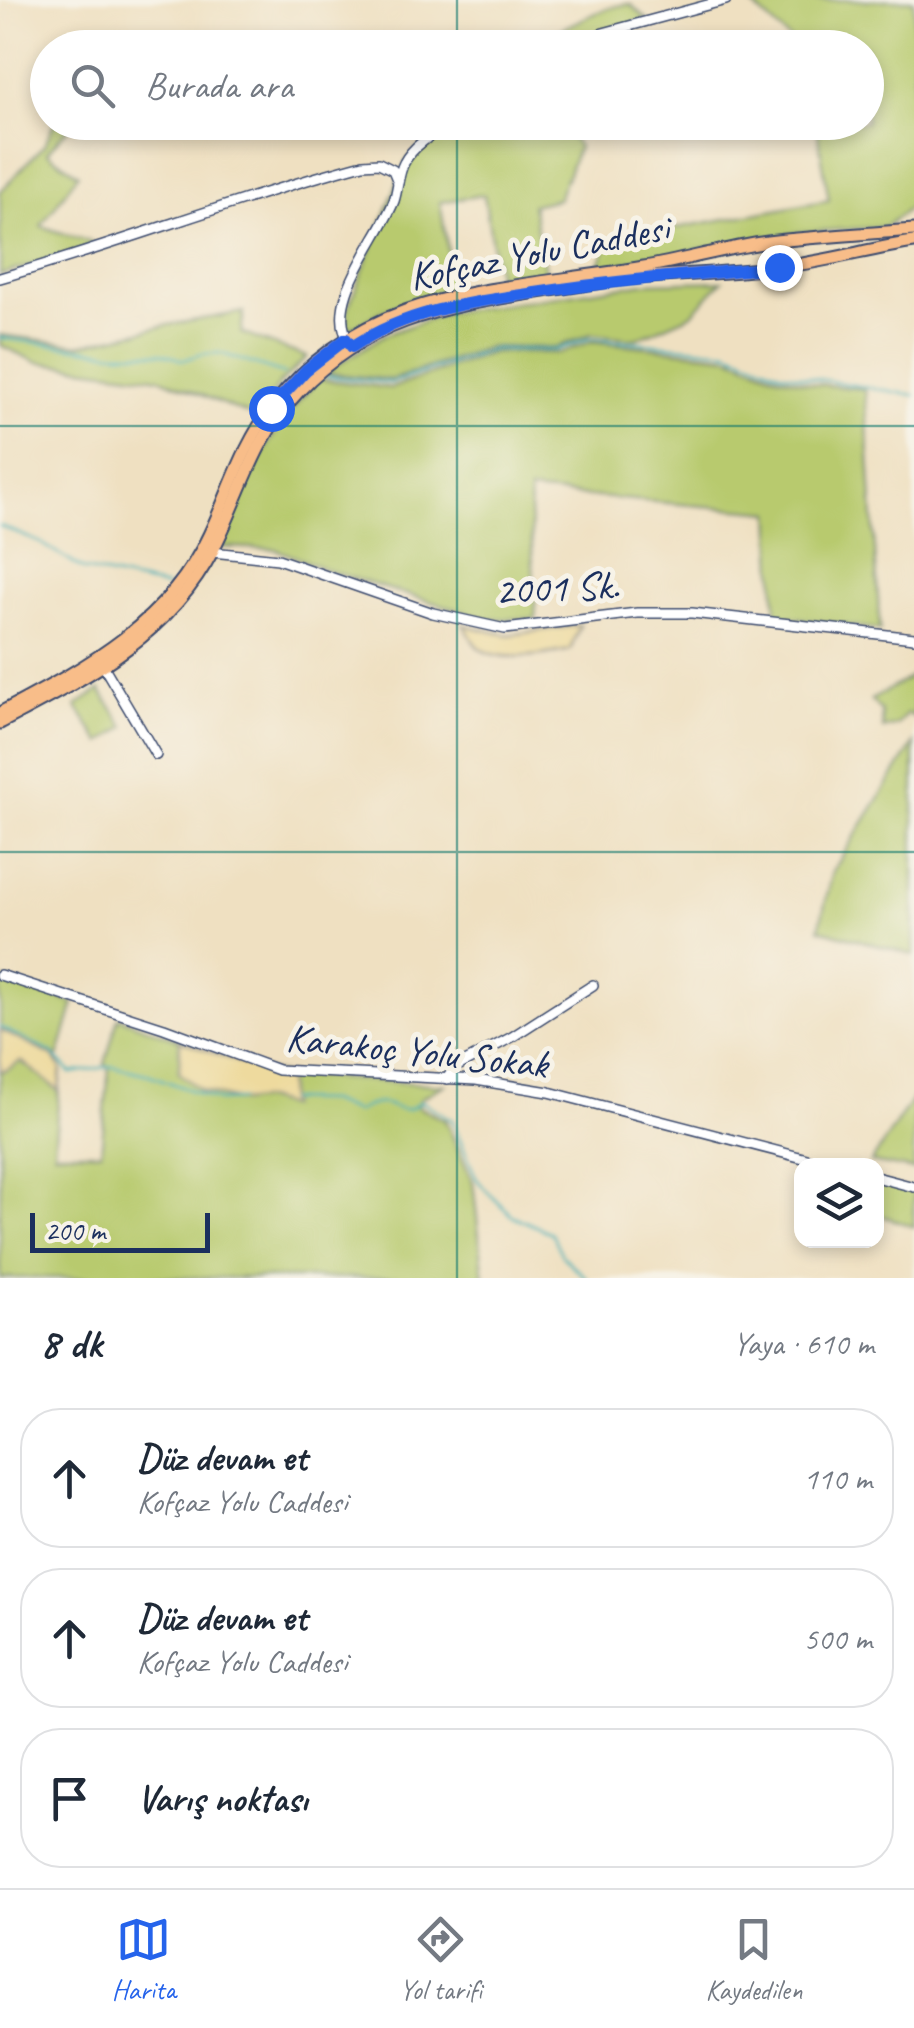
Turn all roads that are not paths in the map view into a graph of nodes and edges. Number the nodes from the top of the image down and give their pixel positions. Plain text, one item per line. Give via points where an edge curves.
1 (726, 0) edge
2 (614, 30) edge
3 (426, 140) edge
4 (398, 182) junction
5 (914, 230) edge
6 (789, 240) junction
7 (914, 242) edge
8 (791, 265) junction
9 (0, 278) edge
10 (349, 343) junction
11 (212, 552) junction
12 (914, 638) edge
13 (104, 667) junction
14 (0, 713) edge
15 (0, 724) edge
16 (156, 755) dead end
17 (0, 975) edge
18 (593, 984) dead end
19 (447, 1079) junction
20 (803, 1158) edge
21 (884, 1179) edge
22 (914, 1187) edge

1 - 2 street
3 - 4 street via 404,161
4 - 9 street via 393,170 363,164
4 - 10 street via 342,310 341,330
5 - 6 main road, Kofçaz Yolu Caddesi
6 - 8 main road via 802,250
6 - 8 main road via 776,254
6 - 10 main road, Kofçaz Yolu Caddesi via 447,296 390,315
7 - 8 main road, Kofçaz Yolu Caddesi
8 - 10 main road, Kofçaz Yolu Caddesi via 632,278 468,302
10 - 11 main road, Kofçaz Yolu Caddesi via 274,421 244,472
10 - 14 main road, Kofçaz Yolu Caddesi via 306,370 271,408 198,556 162,606 112,650
11 - 12 street, 2001 Sk. via 278,559 433,613 505,629 692,613
11 - 13 main road, Kofçaz Yolu Caddesi via 167,615
13 - 15 main road, Kofçaz Yolu Caddesi
13 - 16 street
17 - 19 street, Karakoç Yolu Sokak via 278,1070
18 - 19 street via 454,1068
19 - 20 street, Karakoç Yolu Sokak via 550,1092
21 - 22 street

